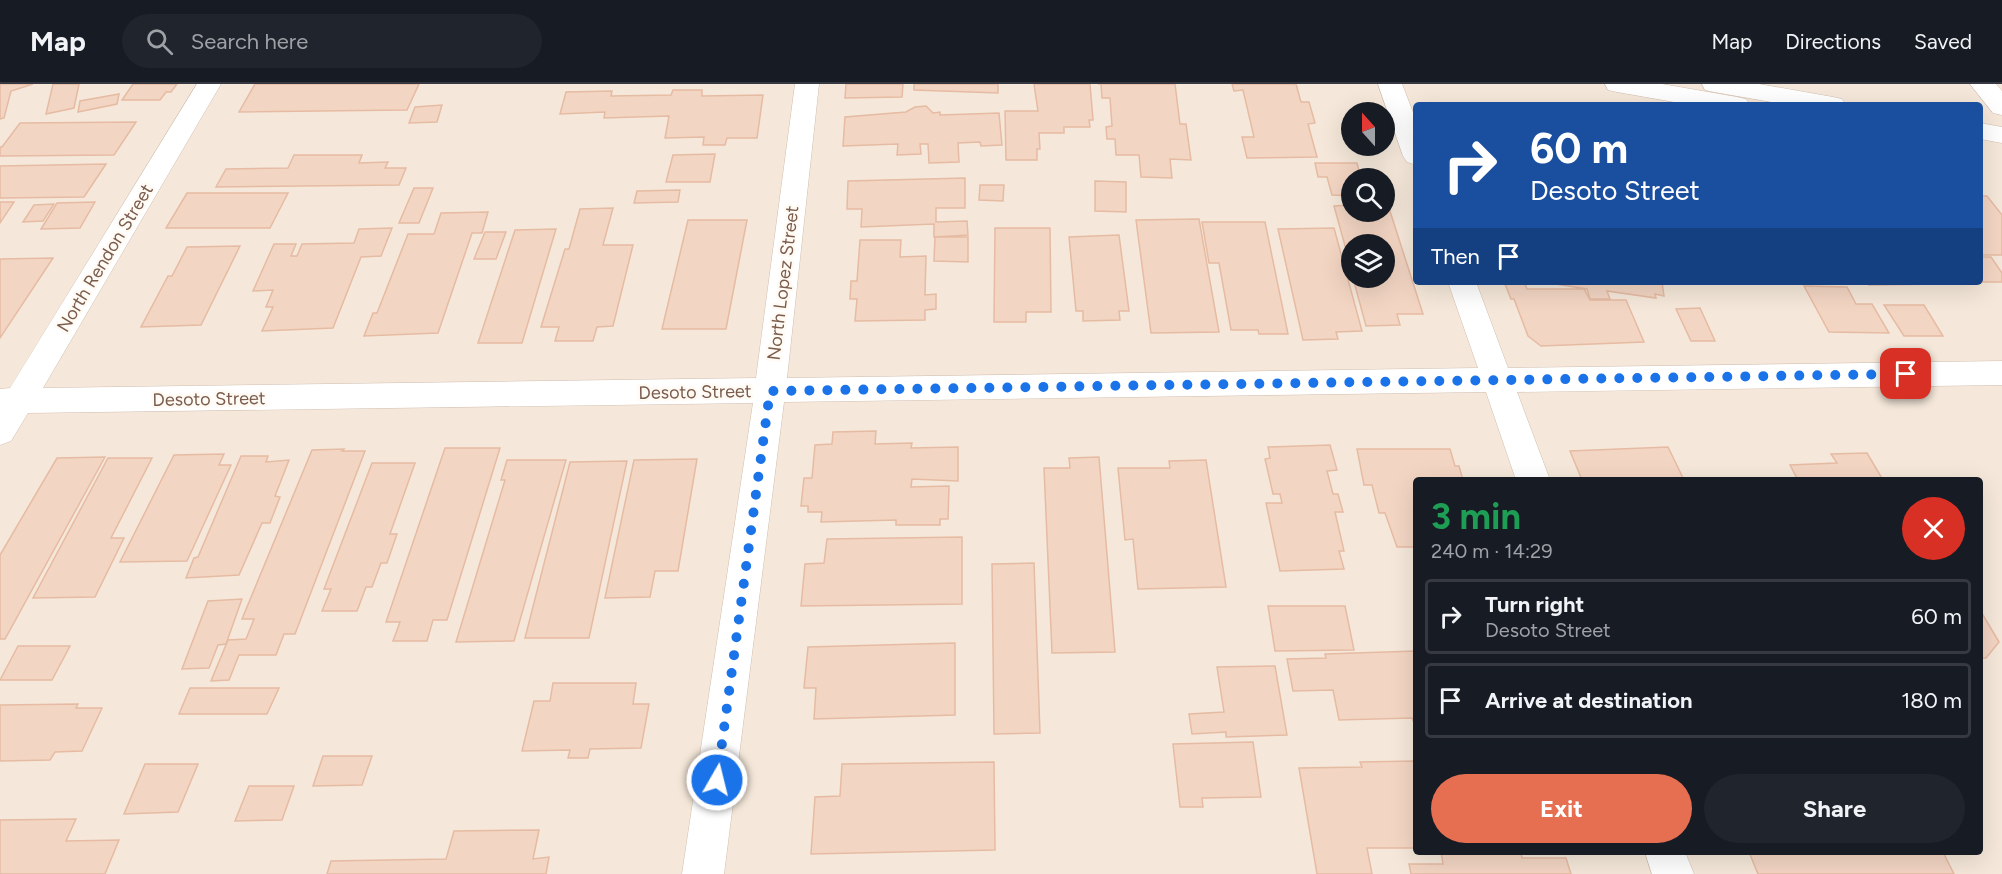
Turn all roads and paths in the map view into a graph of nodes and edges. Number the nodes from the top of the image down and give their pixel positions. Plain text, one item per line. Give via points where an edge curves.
1 (209, 84) edge
2 (807, 84) edge
3 (1390, 84) edge
4 (1617, 84) edge
5 (1713, 84) edge
6 (1982, 84) edge
7 (1720, 102) edge
8 (1816, 102) edge
9 (2002, 107) edge
10 (1983, 132) edge
11 (2002, 135) edge
12 (1413, 148) edge
13 (1983, 149) edge
14 (2002, 152) edge
15 (1463, 285) edge
16 (2002, 373) edge
17 (1498, 380) junction
18 (770, 391) junction
19 (10, 401) edge
20 (0, 432) edge
21 (1532, 477) edge
22 (1666, 855) edge
23 (703, 874) edge
24 (1673, 874) edge

1 - 19 street, North Rendon Street
2 - 18 street, North Lopez Street
3 - 12 street
4 - 7 street
5 - 8 street
6 - 9 street
10 - 11 street
13 - 14 street
15 - 17 street
16 - 17 street, Desoto Street
17 - 18 street, Desoto Street
17 - 21 street
18 - 19 street, Desoto Street
18 - 23 street, North Lopez Street
19 - 20 street, North Rendon Street
22 - 24 street

